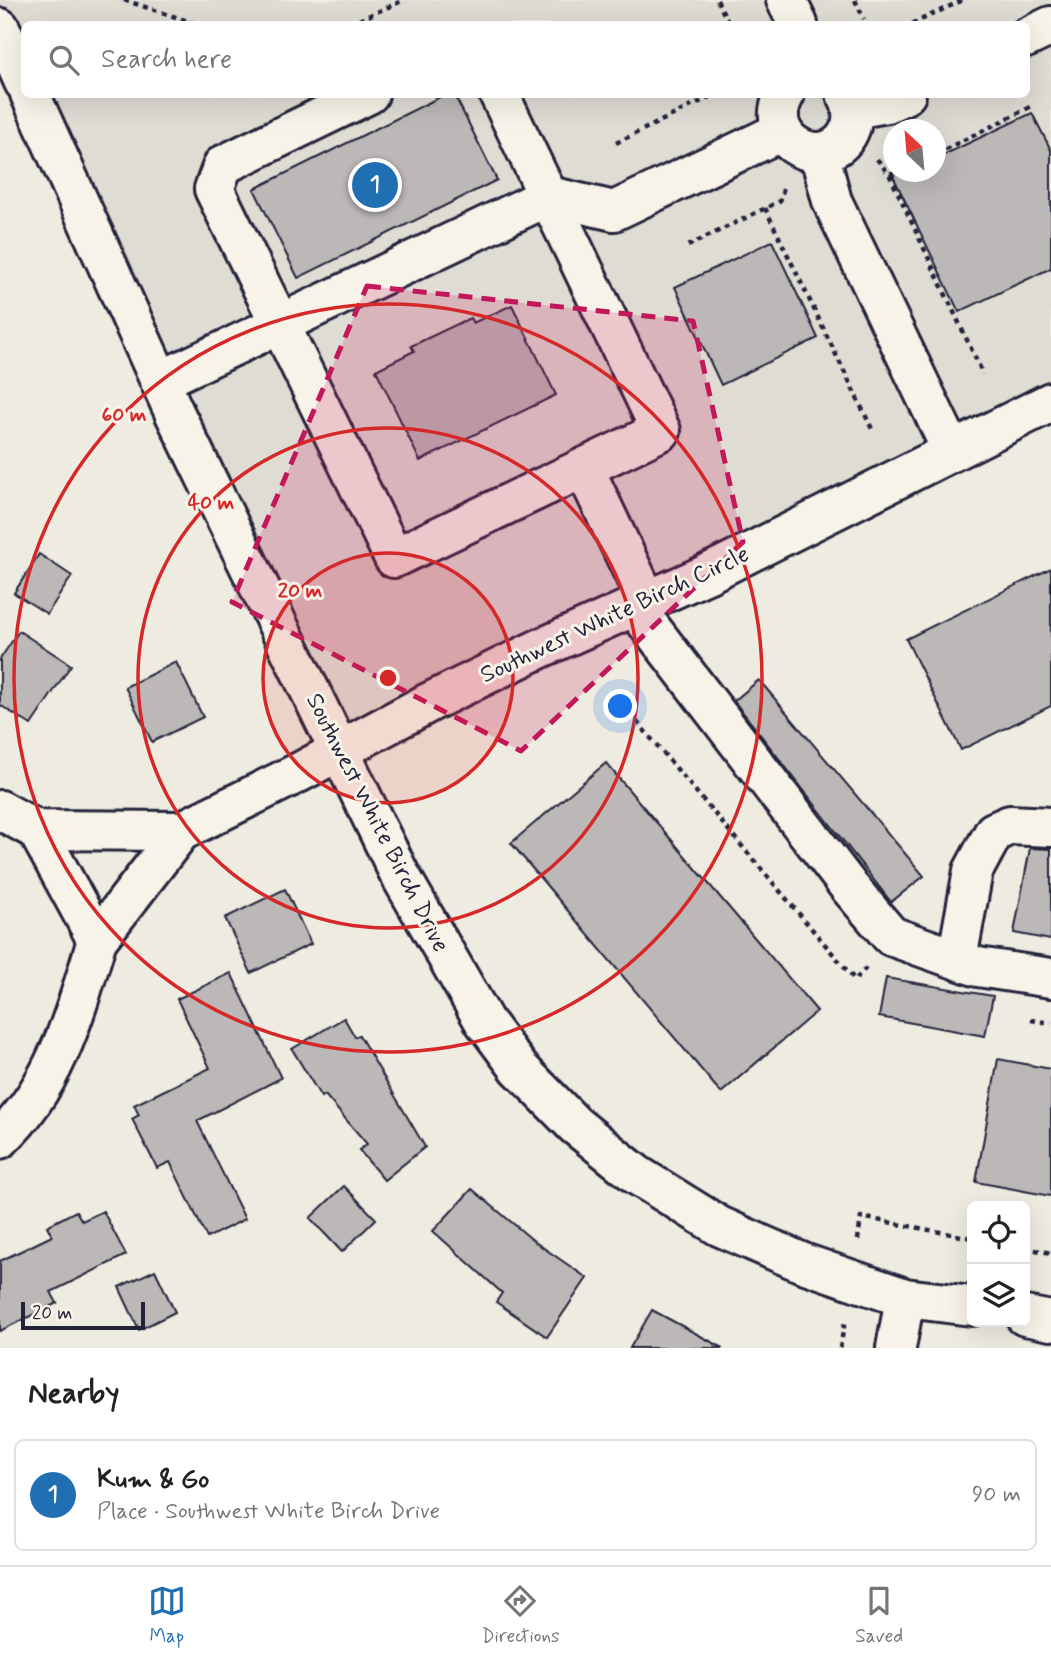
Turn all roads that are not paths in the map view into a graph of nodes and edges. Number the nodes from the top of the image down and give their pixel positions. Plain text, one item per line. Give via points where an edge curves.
1 (786, 0) edge
2 (796, 21) edge
3 (1051, 26) edge
4 (0, 28) edge
5 (1030, 36) edge
6 (21, 75) edge
7 (32, 98) edge
8 (361, 98) edge
9 (501, 98) edge
10 (898, 98) edge
11 (818, 123) edge
12 (548, 196) junction
13 (278, 325) junction
14 (160, 381) junction
15 (1051, 402) edge
16 (951, 451) junction
17 (584, 468) junction
18 (640, 603) junction
19 (339, 750) junction
20 (0, 810) edge
21 (1051, 827) edge
22 (37, 830) junction
23 (181, 831) junction
24 (97, 940) junction
25 (957, 959) junction
26 (1051, 978) edge
27 (0, 1139) edge
28 (905, 1297) junction
29 (967, 1305) edge
30 (1030, 1317) edge
31 (1051, 1321) edge
32 (896, 1348) edge

1 - 2 street
3 - 5 street
4 - 6 street
7 - 14 street, Southwest White Birch Drive
8 - 13 street via 223,165 214,189
9 - 12 street
10 - 11 street
11 - 12 street via 614,211
11 - 16 street via 832,201
12 - 13 street
12 - 17 street via 661,431
13 - 14 street
13 - 17 street via 394,558
14 - 19 street, Southwest White Birch Drive
15 - 16 street, Southwest White Birch Circle
16 - 18 street, Southwest White Birch Circle
17 - 18 street
18 - 19 street, Southwest White Birch Circle
18 - 25 street via 850,888 891,936
19 - 23 street, Southwest White Birch Circle
19 - 28 street, Southwest White Birch Drive via 399,873 484,1021 519,1068 575,1125 637,1175 719,1226 803,1263
20 - 22 street
21 - 25 street via 1010,825 994,832 973,871
22 - 23 street, Southwest White Birch Circle
22 - 24 street
23 - 24 street, Southwest White Birch Circle
24 - 27 street, Southwest White Birch Circle via 56,1062 21,1120
25 - 26 street via 978,967
28 - 29 street, Southwest White Birch Drive
28 - 32 street
30 - 31 street

